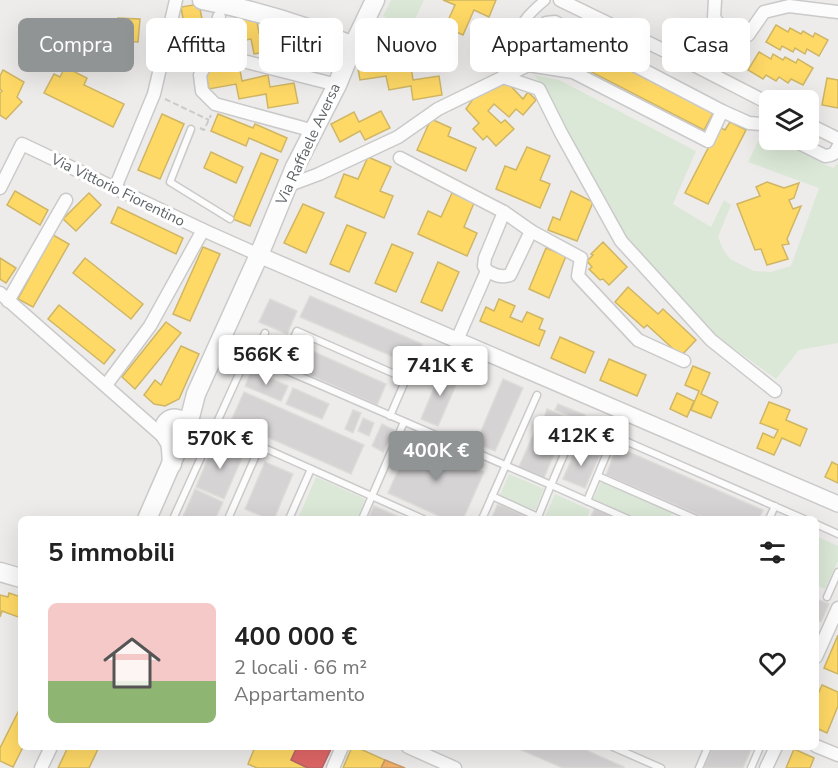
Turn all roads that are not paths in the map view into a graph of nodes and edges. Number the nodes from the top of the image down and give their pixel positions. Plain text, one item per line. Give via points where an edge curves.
1 (176, 0) edge
2 (202, 0) edge
3 (375, 0) edge
4 (544, 0) edge
5 (560, 0) edge
6 (715, 0) edge
7 (220, 10) junction
8 (838, 12) edge
9 (218, 18) edge
10 (526, 18) edge
11 (353, 46) junction
12 (247, 61) edge
13 (202, 72) edge
14 (506, 72) edge
15 (513, 72) edge
16 (573, 72) edge
17 (648, 72) edge
18 (503, 77) junction
19 (337, 85) junction
20 (759, 98) edge
21 (723, 111) junction
22 (759, 124) edge
23 (191, 129) dead end
24 (819, 130) edge
25 (314, 131) junction
26 (838, 139) edge
27 (838, 147) edge
28 (813, 150) edge
29 (400, 158) dead end
30 (287, 186) junction
31 (0, 188) edge
32 (115, 189) junction
33 (66, 200) dead end
34 (504, 212) junction
35 (230, 219) dead end
36 (203, 230) junction
37 (531, 231) junction
38 (259, 255) junction
39 (487, 271) junction
40 (4, 297) edge
41 (265, 333) dead end
42 (457, 340) junction
43 (255, 357) junction
44 (684, 361) dead end
45 (280, 368) junction
46 (106, 385) junction
47 (775, 391) dead end
48 (537, 395) dead end
49 (390, 416) junction
50 (404, 422) junction
51 (215, 426) junction
52 (175, 431) junction
53 (260, 446) junction
54 (607, 453) junction
55 (505, 466) junction
56 (311, 469) junction
57 (598, 476) junction
58 (551, 485) junction
59 (372, 496) junction
60 (492, 496) junction
61 (587, 501) junction
62 (838, 504) edge
63 (775, 506) junction
64 (148, 516) edge
65 (174, 516) edge
66 (229, 516) edge
67 (290, 516) edge
68 (363, 516) edge
69 (416, 516) edge
70 (483, 516) edge
71 (533, 516) edge
72 (538, 516) edge
73 (619, 516) edge
74 (680, 516) edge
75 (770, 516) edge
76 (797, 516) edge
77 (819, 525) edge
78 (838, 534) edge
79 (0, 572) edge
80 (838, 572) edge
81 (18, 577) edge
82 (827, 597) dead end
83 (838, 608) edge
84 (819, 650) edge
85 (819, 747) edge
86 (50, 750) edge
87 (341, 750) edge
88 (415, 750) edge
89 (620, 750) edge
90 (707, 750) edge
91 (759, 750) edge
92 (775, 750) edge
93 (838, 755) edge
94 (41, 768) edge
95 (333, 768) edge
96 (455, 768) edge
97 (661, 768) edge
98 (699, 768) edge
99 (751, 768) edge
100 (766, 768) edge

1 - 32 street via 154,94
2 - 7 main road
3 - 11 main road, Via Raffaele Aversa
4 - 10 street
5 - 20 street
6 - 8 street via 714,18 731,38 748,35 764,12 789,6
7 - 9 street
7 - 11 main road via 238,7
11 - 19 main road, Via Raffaele Aversa
12 - 19 street
13 - 25 street via 202,91 215,104
14 - 18 street
15 - 18 street
16 - 21 street via 708,141
17 - 21 street
18 - 30 street via 438,109 398,137
18 - 47 street via 539,89 621,241 711,340
19 - 25 main road, Via Raffaele Aversa
21 - 22 street
23 - 35 lane via 170,182
24 - 26 street
25 - 30 main road, Via Raffaele Aversa
27 - 28 street via 831,156
29 - 34 street
30 - 38 main road, Via Raffaele Aversa
31 - 32 street, Via Vittorio Fiorentino via 22,144
32 - 36 street, Via Vittorio Fiorentino
33 - 40 street
34 - 37 street
34 - 39 street via 485,258
36 - 38 street, Via Vittorio Fiorentino
36 - 46 street via 150,326
37 - 39 street via 510,274 498,276
37 - 44 street via 581,258 578,276 638,340
38 - 42 street
38 - 52 main road, Via Raffaele Aversa via 196,394
39 - 42 street
40 - 46 street
41 - 43 lane
42 - 62 street
43 - 45 lane
43 - 51 lane via 248,354
45 - 49 lane
45 - 49 lane via 297,331 406,379
46 - 52 street via 135,410
48 - 55 lane
49 - 50 lane
50 - 55 lane
50 - 59 lane
51 - 53 lane
51 - 65 lane
52 - 64 main road, Via Raffaele Aversa via 172,464
53 - 56 lane
53 - 66 lane
54 - 57 lane
54 - 58 lane via 571,438
54 - 63 lane via 614,436
55 - 58 lane
55 - 60 lane
56 - 59 lane
56 - 67 lane
57 - 61 lane
57 - 74 lane
58 - 61 lane
58 - 72 lane
59 - 68 lane
59 - 69 lane
60 - 70 lane
60 - 71 lane
61 - 73 lane
63 - 75 lane
63 - 76 lane
77 - 78 lane
79 - 81 main road
80 - 82 lane
83 - 84 street
85 - 93 street
86 - 94 street
87 - 95 street
88 - 96 street
89 - 97 lane
90 - 98 lane
91 - 99 lane
92 - 100 street

